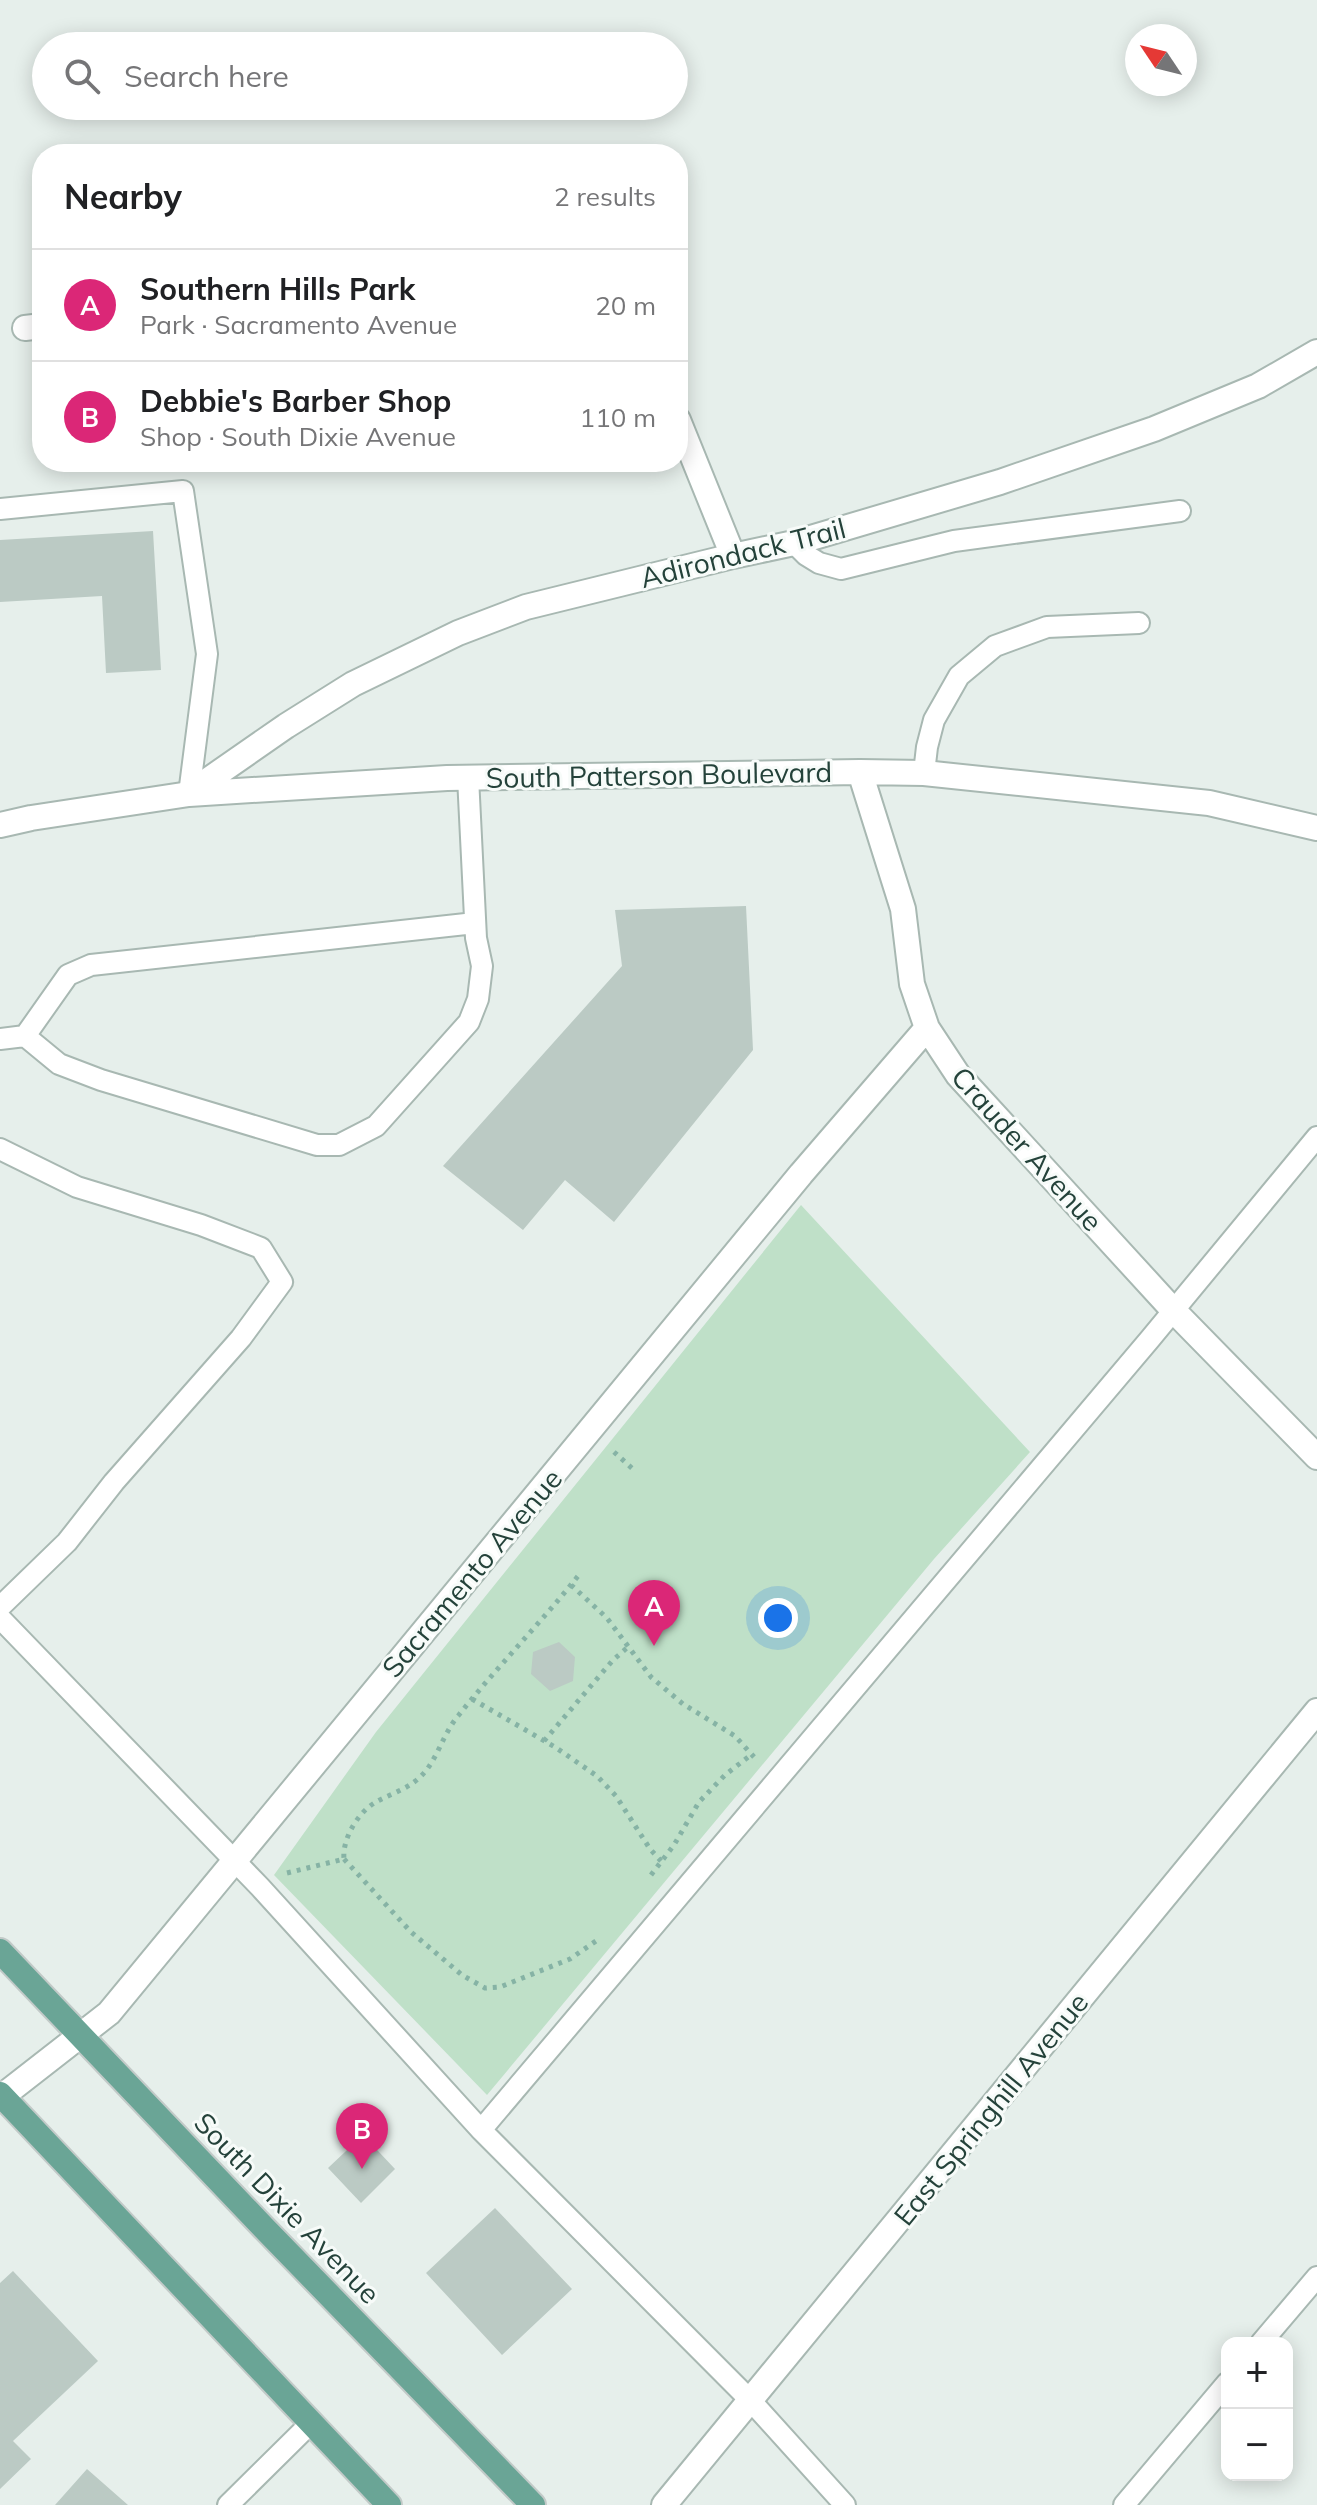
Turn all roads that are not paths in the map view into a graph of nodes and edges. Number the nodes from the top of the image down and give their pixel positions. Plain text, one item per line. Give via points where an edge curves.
1 (1317, 352) edge
2 (688, 445) edge
3 (0, 509) edge
4 (1180, 511) dead end
5 (794, 543) junction
6 (733, 556) junction
7 (1139, 623) dead end
8 (860, 772) junction
9 (924, 773) junction
10 (468, 777) junction
11 (189, 794) junction
12 (0, 825) edge
13 (1317, 828) edge
14 (475, 923) junction
15 (927, 1028) junction
16 (25, 1036) junction
17 (0, 1039) edge
18 (1317, 1137) edge
19 (0, 1149) edge
20 (1174, 1311) junction
21 (1317, 1457) edge
22 (0, 1607) edge
23 (0, 1618) edge
24 (1317, 1711) edge
25 (236, 1862) junction
26 (0, 1951) edge
27 (82, 2035) junction
28 (1, 2096) edge
29 (481, 2130) junction
30 (1317, 2277) edge
31 (1266, 2337) edge
32 (1221, 2390) edge
33 (751, 2401) junction
34 (311, 2423) junction
35 (228, 2505) edge
36 (389, 2505) edge
37 (533, 2505) edge
38 (664, 2505) edge
39 (845, 2505) edge
40 (1124, 2505) edge

1 - 5 street, Adirondack Trail via 1258,386 1154,429 1000,482
2 - 6 street
3 - 11 lane via 183,491 207,654
4 - 5 lane via 954,541 841,569 819,563
5 - 6 street, Adirondack Trail
6 - 11 street, Adirondack Trail via 526,607 458,633 353,684
7 - 9 lane via 1047,627 995,646 959,676 934,720
8 - 9 street, South Patterson Boulevard
8 - 10 street, South Patterson Boulevard
8 - 15 street, Crauder Avenue via 903,909 912,984
9 - 13 street, South Patterson Boulevard via 1209,803
10 - 11 street, South Patterson Boulevard
10 - 14 lane
11 - 12 street, South Patterson Boulevard
14 - 16 lane via 91,965 68,975
14 - 16 lane via 482,966 469,1022 376,1126 339,1145 317,1145 101,1080 59,1064
15 - 20 street, Crauder Avenue via 958,1075
15 - 25 street, Sacramento Avenue
16 - 17 lane
18 - 20 lane
19 - 22 lane via 77,1187 261,1248 282,1282 241,1338 67,1542
20 - 21 street, Crauder Avenue
20 - 29 lane
23 - 25 lane
24 - 33 street, East Springhill Avenue
25 - 27 street, Sacramento Avenue via 109,2013
25 - 29 lane
26 - 27 main road, South Dixie Avenue
27 - 28 street, Sacramento Avenue
27 - 37 main road, South Dixie Avenue
28 - 34 main road
29 - 33 lane
30 - 31 lane
32 - 40 lane
33 - 38 street, East Springhill Avenue
33 - 39 lane
34 - 35 lane
34 - 36 main road

